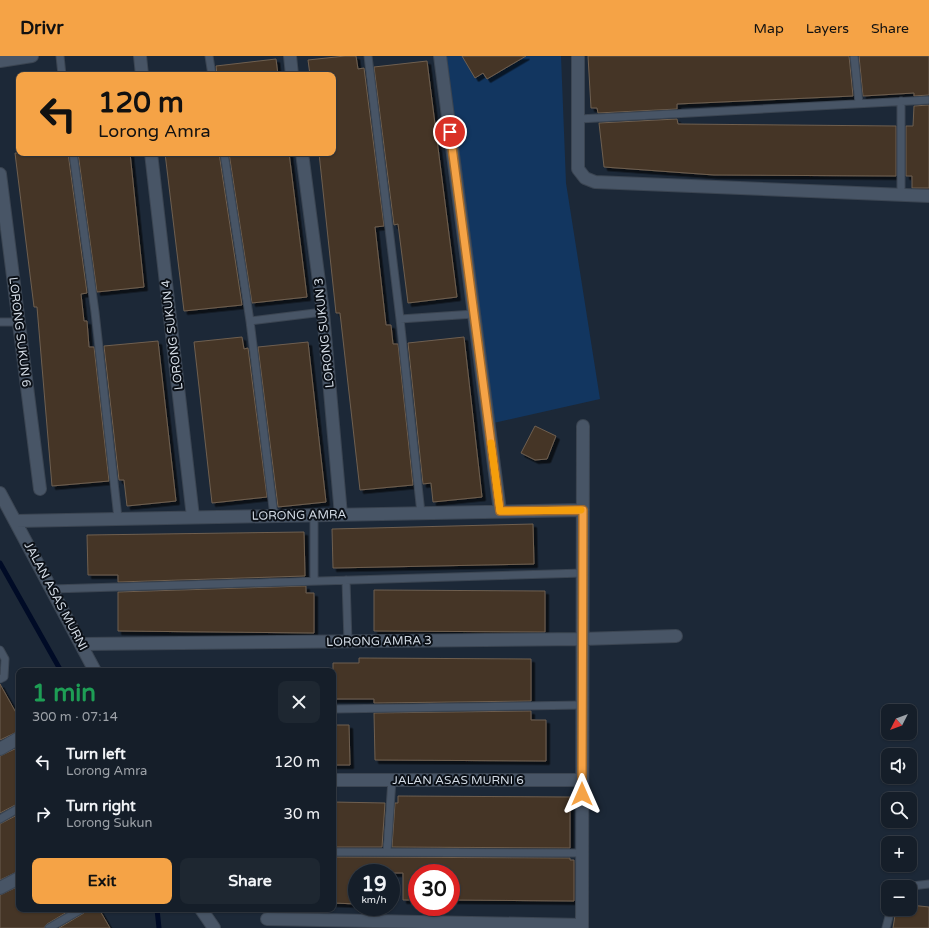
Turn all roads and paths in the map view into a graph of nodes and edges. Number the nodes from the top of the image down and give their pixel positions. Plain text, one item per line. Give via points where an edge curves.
1 (32, 56) edge
2 (60, 56) edge
3 (140, 56) edge
4 (209, 56) edge
5 (290, 56) edge
6 (368, 56) edge
7 (440, 56) edge
8 (578, 56) edge
9 (854, 56) edge
10 (0, 61) edge
11 (62, 72) edge
12 (142, 72) edge
13 (212, 72) edge
14 (292, 72) edge
15 (929, 100) edge
16 (901, 101) junction
17 (859, 103) junction
18 (579, 119) junction
19 (73, 156) edge
20 (151, 156) edge
21 (224, 156) edge
22 (302, 156) edge
23 (0, 174) edge
24 (901, 194) junction
25 (929, 196) edge
26 (323, 312) junction
27 (474, 314) junction
28 (400, 319) junction
29 (250, 321) junction
30 (0, 322) edge
31 (18, 322) junction
32 (583, 426) dead end
33 (40, 489) dead end
34 (0, 493) edge
35 (583, 510) junction
36 (500, 511) junction
37 (421, 513) junction
38 (340, 514) junction
39 (314, 515) junction
40 (274, 516) junction
41 (193, 517) junction
42 (118, 518) junction
43 (16, 521) junction
44 (582, 573) junction
45 (346, 580) junction
46 (314, 581) junction
47 (52, 589) junction
48 (676, 636) dead end
49 (582, 639) junction
50 (348, 642) junction
51 (82, 644) junction
52 (0, 650) edge
53 (94, 668) edge
54 (0, 679) edge
55 (582, 705) junction
56 (336, 709) edge
57 (16, 740) edge
58 (0, 749) edge
59 (336, 780) edge
60 (392, 780) junction
61 (582, 780) junction
62 (16, 810) edge
63 (0, 819) edge
64 (388, 851) junction
65 (336, 852) edge
66 (582, 853) junction
67 (16, 880) edge
68 (929, 884) edge
69 (917, 885) edge
70 (0, 888) edge
71 (77, 912) edge
72 (203, 912) edge
73 (889, 916) edge
74 (267, 919) dead end
75 (582, 926) edge
76 (49, 928) edge
77 (214, 928) edge
78 (886, 928) edge

1 - 10 street
2 - 11 lane
3 - 12 street
4 - 13 lane
5 - 14 street
6 - 28 lane
7 - 27 street
8 - 18 street
9 - 17 lane
15 - 16 lane
16 - 17 lane
16 - 24 lane
17 - 18 lane
18 - 24 street via 578,169 585,178 595,182
19 - 42 lane via 95,312
20 - 41 street, LORONG SUKUN 4
21 - 29 lane
22 - 26 street, LORONG SUKUN 3
23 - 31 street, LORONG SUKUN 6
24 - 25 street
26 - 29 lane
26 - 38 street, LORONG SUKUN 3
27 - 28 lane
27 - 36 street
28 - 37 lane
29 - 40 lane
30 - 31 lane
31 - 33 street, LORONG SUKUN 6
32 - 35 street
34 - 43 street, JALAN ASAS MURNI
35 - 36 street, LORONG AMRA
35 - 44 street
36 - 37 street, LORONG AMRA
37 - 38 street, LORONG AMRA
38 - 39 street, LORONG AMRA
39 - 40 street, LORONG AMRA
39 - 46 lane
40 - 41 street, LORONG AMRA
41 - 42 street, LORONG AMRA
42 - 43 street, LORONG AMRA
43 - 47 street, JALAN ASAS MURNI
44 - 45 lane
44 - 49 street
45 - 46 lane
45 - 50 lane
46 - 47 lane
47 - 51 street, JALAN ASAS MURNI
48 - 49 street, LORONG AMRA 3
49 - 50 street, LORONG AMRA 3
49 - 55 street
50 - 51 street, LORONG AMRA 3
51 - 53 street, JALAN ASAS MURNI
52 - 54 lane via 5,659 4,677
55 - 56 lane
55 - 61 street
57 - 58 street
59 - 60 street, JALAN ASAS MURNI 6
60 - 61 street, JALAN ASAS MURNI 6
60 - 64 lane
61 - 66 street
62 - 63 lane
64 - 65 lane
64 - 66 lane
66 - 75 street
67 - 70 street
68 - 69 lane
71 - 76 lane
72 - 77 street
73 - 78 lane
74 - 75 street

